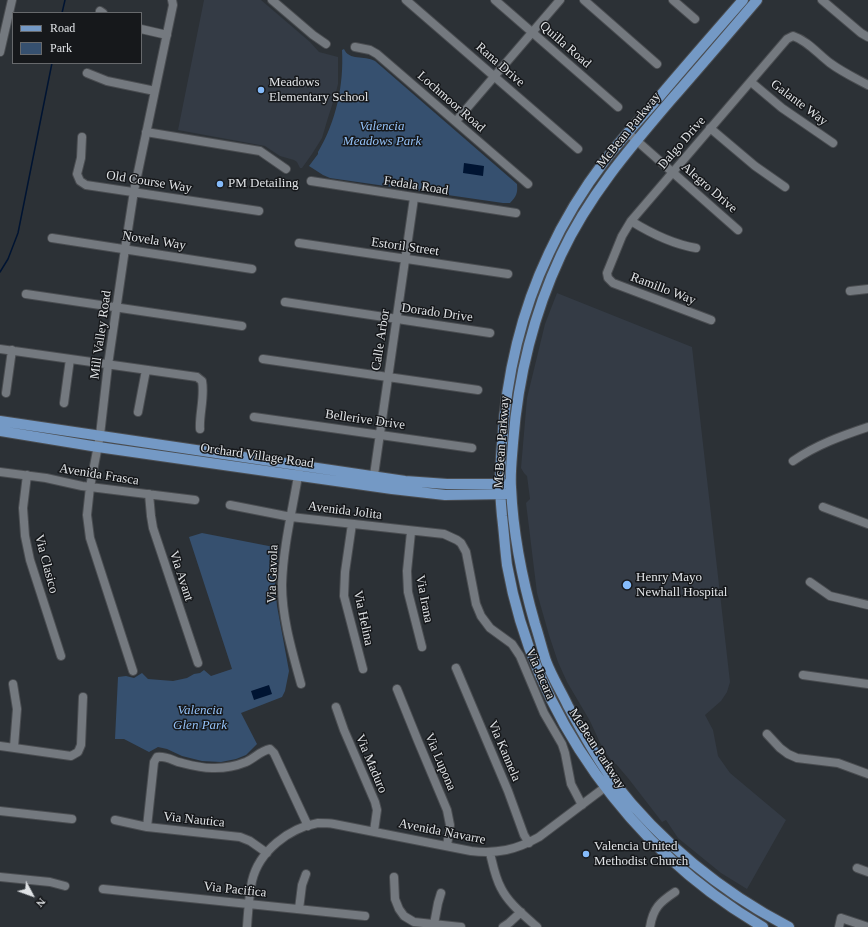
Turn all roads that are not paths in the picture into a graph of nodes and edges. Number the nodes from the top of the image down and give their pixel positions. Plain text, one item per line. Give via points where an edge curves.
1 (12, 0) edge
2 (172, 0) edge
3 (272, 0) edge
4 (406, 0) edge
5 (495, 0) edge
6 (560, 0) edge
7 (584, 0) edge
8 (673, 0) edge
9 (743, 0) edge
10 (757, 0) edge
11 (822, 0) edge
12 (695, 19) dead end
13 (142, 29) edge
14 (532, 32) junction
15 (167, 35) junction
16 (868, 37) edge
17 (326, 44) dead end
18 (355, 47) dead end
19 (0, 52) edge
20 (657, 64) dead end
21 (88, 73) dead end
22 (494, 76) junction
23 (751, 82) junction
24 (868, 85) edge
25 (155, 91) junction
26 (618, 108) dead end
27 (456, 121) junction
28 (710, 128) junction
29 (146, 132) junction
30 (628, 133) junction
31 (82, 137) dead end
32 (636, 141) junction
33 (833, 143) dead end
34 (578, 149) dead end
35 (286, 169) dead end
36 (672, 172) junction
37 (311, 181) dead end
38 (528, 184) dead end
39 (785, 187) dead end
40 (134, 191) junction
41 (414, 198) junction
42 (259, 211) dead end
43 (516, 213) dead end
44 (631, 221) junction
45 (738, 230) dead end
46 (52, 238) dead end
47 (299, 243) dead end
48 (696, 248) dead end
49 (125, 249) junction
50 (405, 259) junction
51 (252, 268) dead end
52 (508, 274) dead end
53 (608, 278) joint
54 (868, 289) edge
55 (850, 291) dead end
56 (26, 294) dead end
57 (285, 302) dead end
58 (117, 307) junction
59 (526, 312) junction
60 (397, 319) junction
61 (711, 320) dead end
62 (242, 326) dead end
63 (532, 331) junction
64 (490, 333) dead end
65 (0, 348) edge
66 (12, 350) junction
67 (263, 358) dead end
68 (70, 359) junction
69 (108, 365) junction
70 (146, 370) junction
71 (388, 376) junction
72 (478, 390) dead end
73 (6, 393) dead end
74 (64, 403) dead end
75 (138, 412) dead end
76 (254, 417) dead end
77 (0, 421) edge
78 (868, 427) edge
79 (200, 429) dead end
80 (0, 431) edge
81 (379, 434) junction
82 (100, 435) junction
83 (98, 447) junction
84 (472, 448) dead end
85 (793, 461) dead end
86 (299, 470) junction
87 (0, 472) edge
88 (27, 475) junction
89 (373, 481) junction
90 (90, 487) junction
91 (500, 489) junction
92 (511, 489) junction
93 (149, 494) junction
94 (195, 500) dead end
95 (230, 505) dead end
96 (823, 507) dead end
97 (291, 517) junction
98 (352, 524) junction
99 (868, 524) edge
100 (411, 532) junction
101 (457, 540) joint
102 (810, 582) dead end
103 (868, 605) edge
104 (422, 647) dead end
105 (62, 656) dead end
106 (198, 663) dead end
107 (456, 668) dead end
108 (363, 669) dead end
109 (133, 671) dead end
110 (803, 675) dead end
111 (13, 684) dead end
112 (301, 684) dead end
113 (868, 684) edge
114 (397, 689) dead end
115 (83, 697) dead end
116 (336, 707) dead end
117 (768, 734) dead end
118 (0, 746) edge
119 (14, 747) junction
120 (868, 774) edge
121 (604, 788) junction
122 (582, 805) junction
123 (0, 811) edge
124 (72, 819) dead end
125 (115, 820) dead end
126 (308, 826) junction
127 (147, 827) junction
128 (374, 831) junction
129 (530, 843) junction
130 (447, 846) junction
131 (267, 853) junction
132 (490, 853) junction
133 (857, 868) dead end
134 (868, 872) edge
135 (306, 874) dead end
136 (0, 876) edge
137 (394, 877) dead end
138 (65, 886) dead end
139 (103, 888) dead end
140 (675, 892) dead end
141 (441, 893) dead end
142 (249, 903) junction
143 (298, 909) junction
144 (520, 912) junction
145 (365, 916) dead end
146 (434, 924) junction
147 (247, 927) edge
148 (461, 927) edge
149 (503, 927) edge
150 (537, 927) edge
151 (650, 927) edge
152 (763, 927) edge
153 (789, 927) edge
154 (839, 927) edge
155 (868, 927) edge

1 - 19 street
2 - 15 street, Mill Valley Road
3 - 17 street
4 - 22 street, Rana Drive
5 - 14 street, Quilla Road
6 - 14 street
7 - 20 street
8 - 12 street
9 - 30 main road, McBean Parkway
10 - 32 main road, McBean Parkway
11 - 16 street
13 - 15 street
14 - 22 street
14 - 26 street, Quilla Road
15 - 25 street, Mill Valley Road
18 - 27 street, Lochmoor Road via 377,54
21 - 25 street via 107,81
22 - 27 street
22 - 34 street, Rana Drive
23 - 24 street, Dalgo Drive via 787,39 793,36 801,38 836,67
23 - 28 street, Dalgo Drive
23 - 33 street, Galante Way via 782,108
25 - 29 street, Mill Valley Road
27 - 38 street, Lochmoor Road
28 - 36 street, Dalgo Drive
28 - 39 street via 755,166
29 - 35 street via 260,151
29 - 40 street, Mill Valley Road
30 - 32 street, Alegro Drive
30 - 59 main road, McBean Parkway via 585,188 566,220
31 - 40 street, Old Course Way via 77,174 80,181 86,185
32 - 36 street, Alegro Drive
32 - 63 main road, McBean Parkway via 597,192 574,229 550,280
36 - 44 street, Dalgo Drive
36 - 45 street, Alegro Drive
37 - 41 street, Fedala Road
40 - 42 street, Old Course Way
40 - 49 street, Mill Valley Road
41 - 43 street, Fedala Road
41 - 50 street, Calle Arbor
44 - 48 street via 659,237
44 - 53 street, Dalgo Drive via 607,272
46 - 49 street, Novela Way
47 - 50 street, Estoril Street
49 - 51 street, Novela Way
49 - 58 street, Mill Valley Road
50 - 52 street, Estoril Street
50 - 60 street, Calle Arbor
53 - 61 street, Ramillo Way via 613,283
54 - 55 street
56 - 58 street
57 - 60 street, Dorado Drive
58 - 62 street
58 - 69 street, Mill Valley Road
59 - 63 main road via 526,322
59 - 91 main road, McBean Parkway via 514,351 508,385
60 - 64 street, Dorado Drive
60 - 71 street, Calle Arbor
63 - 92 main road, McBean Parkway via 519,387
65 - 66 street
66 - 68 street
66 - 73 street
67 - 71 street
68 - 69 street
68 - 74 street
69 - 70 street
69 - 82 street, Mill Valley Road
70 - 75 street
70 - 79 street via 197,377 202,381
71 - 72 street
71 - 81 street, Calle Arbor
76 - 81 street, Bellerive Drive
77 - 82 main road, Orchard Village Road
78 - 85 street via 831,440
80 - 83 main road, Orchard Village Road
81 - 84 street, Bellerive Drive
81 - 89 street, Calle Arbor
82 - 83 street, Mill Valley Road
82 - 86 main road, Orchard Village Road
83 - 86 main road, Orchard Village Road
83 - 90 street, Mill Valley Road
86 - 89 main road, Orchard Village Road
86 - 97 street, Via Gavola
87 - 88 street, Avenida Frasca
88 - 90 street, Avenida Frasca
88 - 105 street, Via Clasico via 23,508 25,536 30,560
89 - 91 main road, Orchard Village Road
90 - 93 street, Avenida Frasca
90 - 109 street, Mill Valley Road via 87,515 90,538
91 - 92 main road, Orchard Village Road
91 - 121 main road, McBean Parkway via 508,565 518,610 536,666 558,712
92 - 153 main road, McBean Parkway via 518,558 525,590 546,661 580,729 620,790 688,859 736,896
93 - 94 street, Avenida Frasca
93 - 106 street, Via Avant via 153,528
95 - 97 street, Avenida Jolita
96 - 99 street
97 - 98 street, Avenida Jolita
97 - 112 street, Via Gavola via 284,551 282,585 284,613
98 - 100 street, Avenida Jolita
98 - 108 street, Via Helina via 344,572 344,596
100 - 101 street, Avenida Jolita via 444,534
100 - 104 street, Via Irana via 406,571 408,592
101 - 122 street, Via Jacara via 466,552 476,604 481,616 490,628 512,644 520,656 544,713 562,744 571,784
102 - 103 street via 830,596
107 - 129 street, Via Kannela via 524,835
110 - 113 street
111 - 119 street via 16,709
114 - 130 street, Via Lupona via 447,810 450,826
115 - 119 street via 81,745 78,752 71,756
116 - 128 street, Via Maduro via 375,802 377,810
117 - 120 street via 784,751 797,758 838,763
118 - 119 street
121 - 122 street, Avenida Navarre
121 - 152 main road, McBean Parkway via 645,835 679,868 721,901
122 - 129 street, Avenida Navarre
123 - 124 street
125 - 127 street, Via Nautica
126 - 127 street via 270,749 262,750 246,762 213,769 165,756 157,757 154,762
126 - 128 street, Avenida Navarre via 320,823 334,824
126 - 131 street, Avenida Navarre via 291,832 276,842
127 - 131 street, Via Nautica via 240,837
128 - 130 street, Avenida Navarre
129 - 132 street, Avenida Navarre
130 - 132 street, Avenida Navarre
131 - 142 street, Avenida Navarre via 252,880
132 - 144 street via 502,890
133 - 134 street
135 - 143 street
136 - 138 street
137 - 146 street via 395,899 404,916 414,922
139 - 142 street, Via Pacifica
140 - 151 street via 662,901 654,911
141 - 146 street
142 - 143 street, Via Pacifica
142 - 147 street, Avenida Navarre
143 - 145 street, Via Pacifica
144 - 149 street
144 - 150 street
146 - 148 street
154 - 155 street via 841,918

